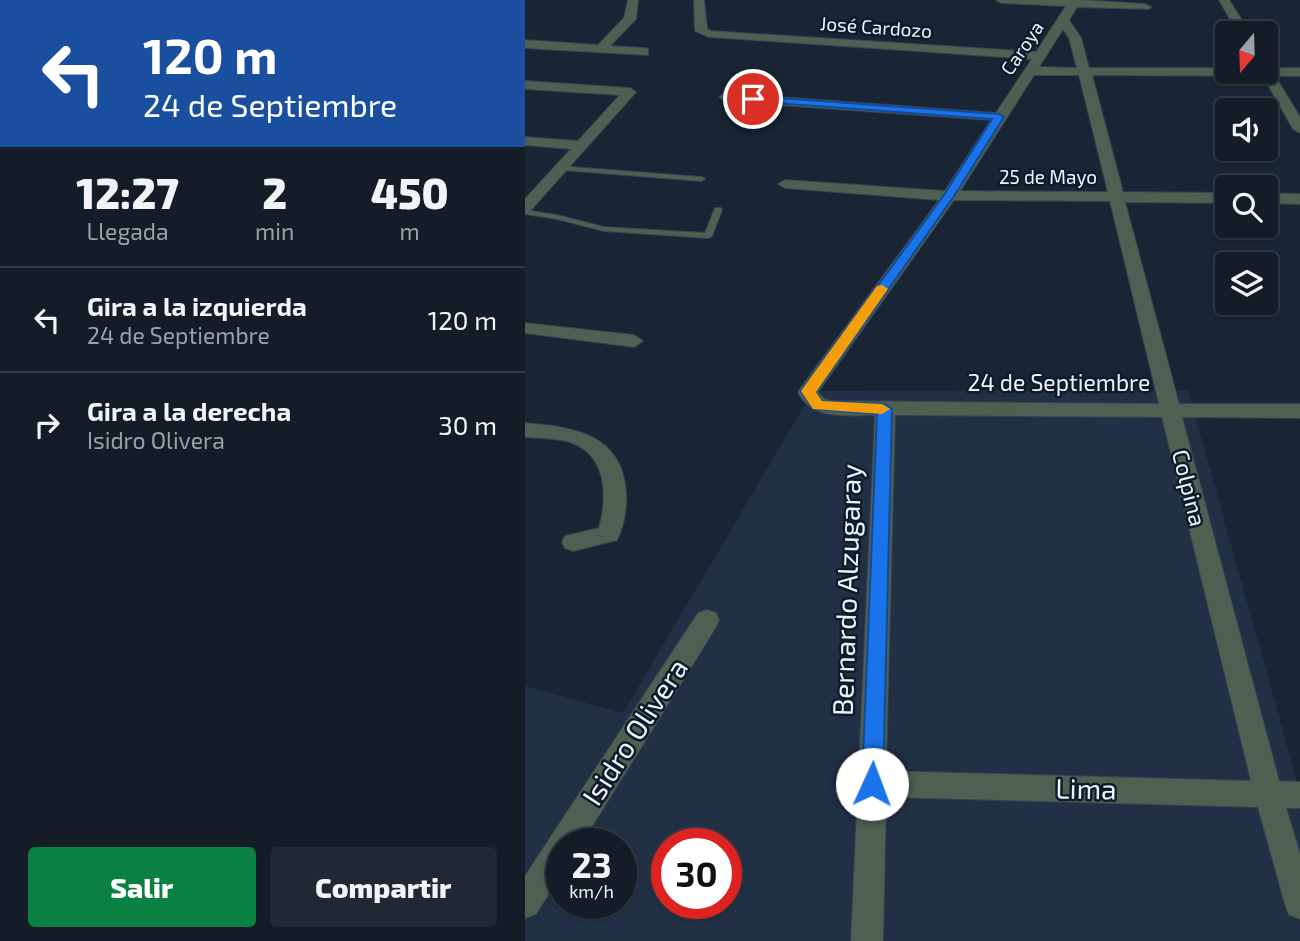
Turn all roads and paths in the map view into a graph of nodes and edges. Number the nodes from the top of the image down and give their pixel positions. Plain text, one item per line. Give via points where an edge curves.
1 (633, 0) edge
2 (699, 0) edge
3 (1001, 0) edge
4 (1224, 0) edge
5 (1075, 2) edge
6 (1144, 3) edge
7 (1151, 18) dead end
8 (1064, 21) junction
9 (1237, 21) edge
10 (525, 44) edge
11 (601, 49) junction
12 (644, 52) dead end
13 (1041, 56) junction
14 (1084, 70) junction
15 (1031, 71) junction
16 (1278, 71) edge
17 (1215, 72) edge
18 (1300, 72) edge
19 (1274, 84) edge
20 (525, 85) edge
21 (725, 97) dead end
22 (999, 117) junction
23 (1300, 129) edge
24 (525, 141) edge
25 (583, 146) junction
26 (562, 168) junction
27 (701, 180) dead end
28 (785, 184) dead end
29 (949, 196) junction
30 (1115, 197) junction
31 (1215, 198) edge
32 (1278, 198) edge
33 (1300, 199) edge
34 (525, 210) edge
35 (718, 210) dead end
36 (525, 328) edge
37 (634, 341) dead end
38 (885, 409) junction
39 (1169, 409) junction
40 (1300, 411) edge
41 (525, 430) edge
42 (573, 542) dead end
43 (707, 620) dead end
44 (872, 784) junction
45 (1268, 794) junction
46 (1300, 795) edge
47 (574, 828) edge
48 (546, 870) edge
49 (526, 900) edge
50 (1300, 904) edge
51 (867, 941) edge

1 - 11 street via 630,19
2 - 13 street, José Cardozo via 701,31 709,34
3 - 5 street
4 - 9 street
5 - 6 street
5 - 8 street, Caroya
6 - 7 street
8 - 13 street, Caroya
8 - 14 street, Colpina via 1075,38
10 - 11 street
11 - 12 street
13 - 15 street, Caroya
14 - 15 street
14 - 17 street
14 - 30 street, Colpina
15 - 22 street, Caroya
16 - 18 street
19 - 23 street
20 - 25 street via 630,92
21 - 22 street
22 - 29 street
24 - 25 street
25 - 26 street
26 - 27 lane
26 - 34 street
28 - 29 street, 25 de Mayo
29 - 30 street, 25 de Mayo
29 - 38 street, 24 de Septiembre via 808,391 818,406
30 - 31 street, 25 de Mayo
30 - 39 street, Colpina
32 - 33 street
34 - 35 lane via 604,229 708,236
36 - 37 street
38 - 39 street, 24 de Septiembre
38 - 44 street, Bernardo Alzugaray
39 - 40 street, 24 de Septiembre
39 - 45 street, Colpina
41 - 42 street via 584,440 611,467 615,481 609,534
43 - 47 street, Isidro Olivera
44 - 45 street, Lima
44 - 51 street, Bernardo Alzugaray
45 - 46 street, Lima
45 - 50 street, Colpina
48 - 49 street, Isidro Olivera

